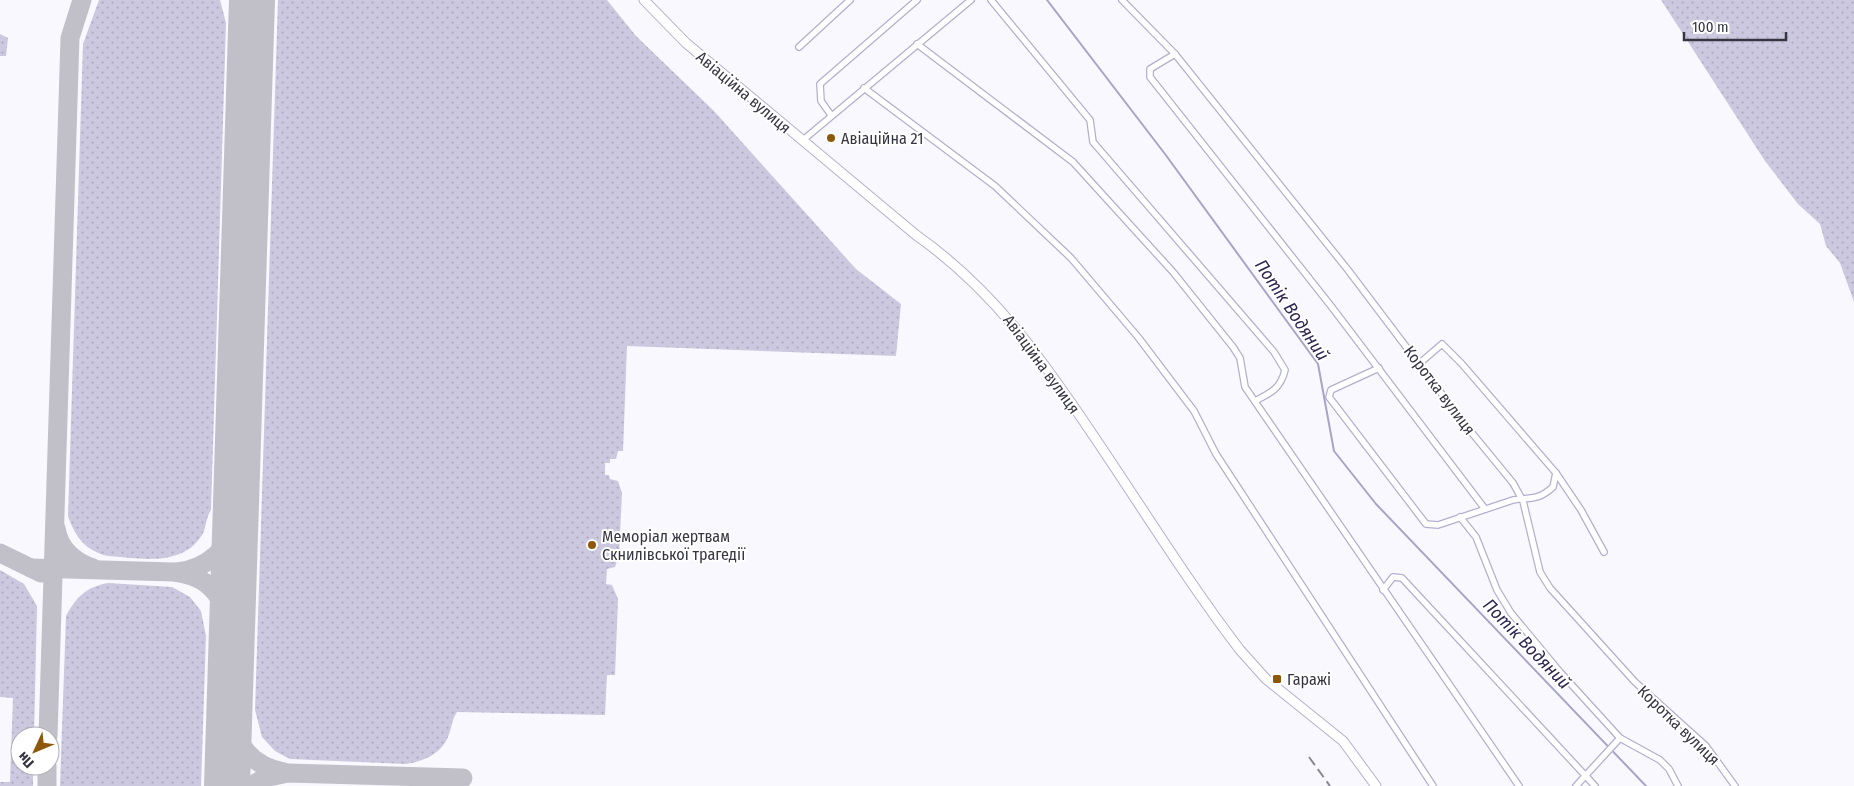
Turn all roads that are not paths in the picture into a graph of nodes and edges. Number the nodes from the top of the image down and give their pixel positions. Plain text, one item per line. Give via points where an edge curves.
1 (644, 0) edge
2 (850, 0) edge
3 (917, 0) edge
4 (971, 0) edge
5 (991, 0) edge
6 (1125, 1) edge
7 (917, 44) junction
8 (799, 47) dead end
9 (1175, 54) junction
10 (864, 88) junction
11 (831, 115) junction
12 (802, 140) junction
13 (1420, 363) junction
14 (1379, 368) junction
15 (1255, 401) junction
16 (1556, 473) junction
17 (1523, 501) junction
18 (1484, 509) junction
19 (1460, 517) junction
20 (1604, 552) dead end
21 (1383, 590) junction
22 (1620, 738) junction
23 (1585, 775) junction
24 (1376, 786) edge
25 (1433, 786) edge
26 (1519, 786) edge
27 (1576, 786) edge
28 (1595, 786) edge
29 (1678, 786) edge
30 (1735, 786) edge

1 - 12 street, Авіаційна вулиця via 686,43
2 - 8 street
3 - 11 street via 820,84 821,101
4 - 7 street
5 - 15 street via 1090,120 1093,142 1274,352 1285,370 1283,381 1276,390
6 - 9 street, Коротка вулиця
7 - 10 street
7 - 15 street via 1073,162 1173,272 1233,348 1240,358 1243,382
9 - 13 street, Коротка вулиця
9 - 14 street via 1150,69 1150,77
10 - 11 street
10 - 25 street via 995,186 1071,258 1116,310 1194,411 1216,454
11 - 12 street
12 - 24 street, Авіаційна вулиця via 944,255 1011,320 1240,650 1266,678 1343,741
13 - 16 street via 1443,345
13 - 17 street, Коротка вулиця via 1478,442 1513,483
14 - 18 street
14 - 19 street via 1331,390 1330,399 1426,524 1434,526
15 - 21 street
16 - 17 street via 1553,487
16 - 20 street via 1582,510
17 - 18 street via 1516,499
17 - 30 street, Коротка вулиця via 1540,572 1550,588 1635,682 1706,746
18 - 19 street
19 - 22 street via 1476,537 1506,606
21 - 23 street via 1393,577 1402,578
21 - 26 street
22 - 23 street
22 - 29 street via 1660,760
23 - 27 street
23 - 28 street

